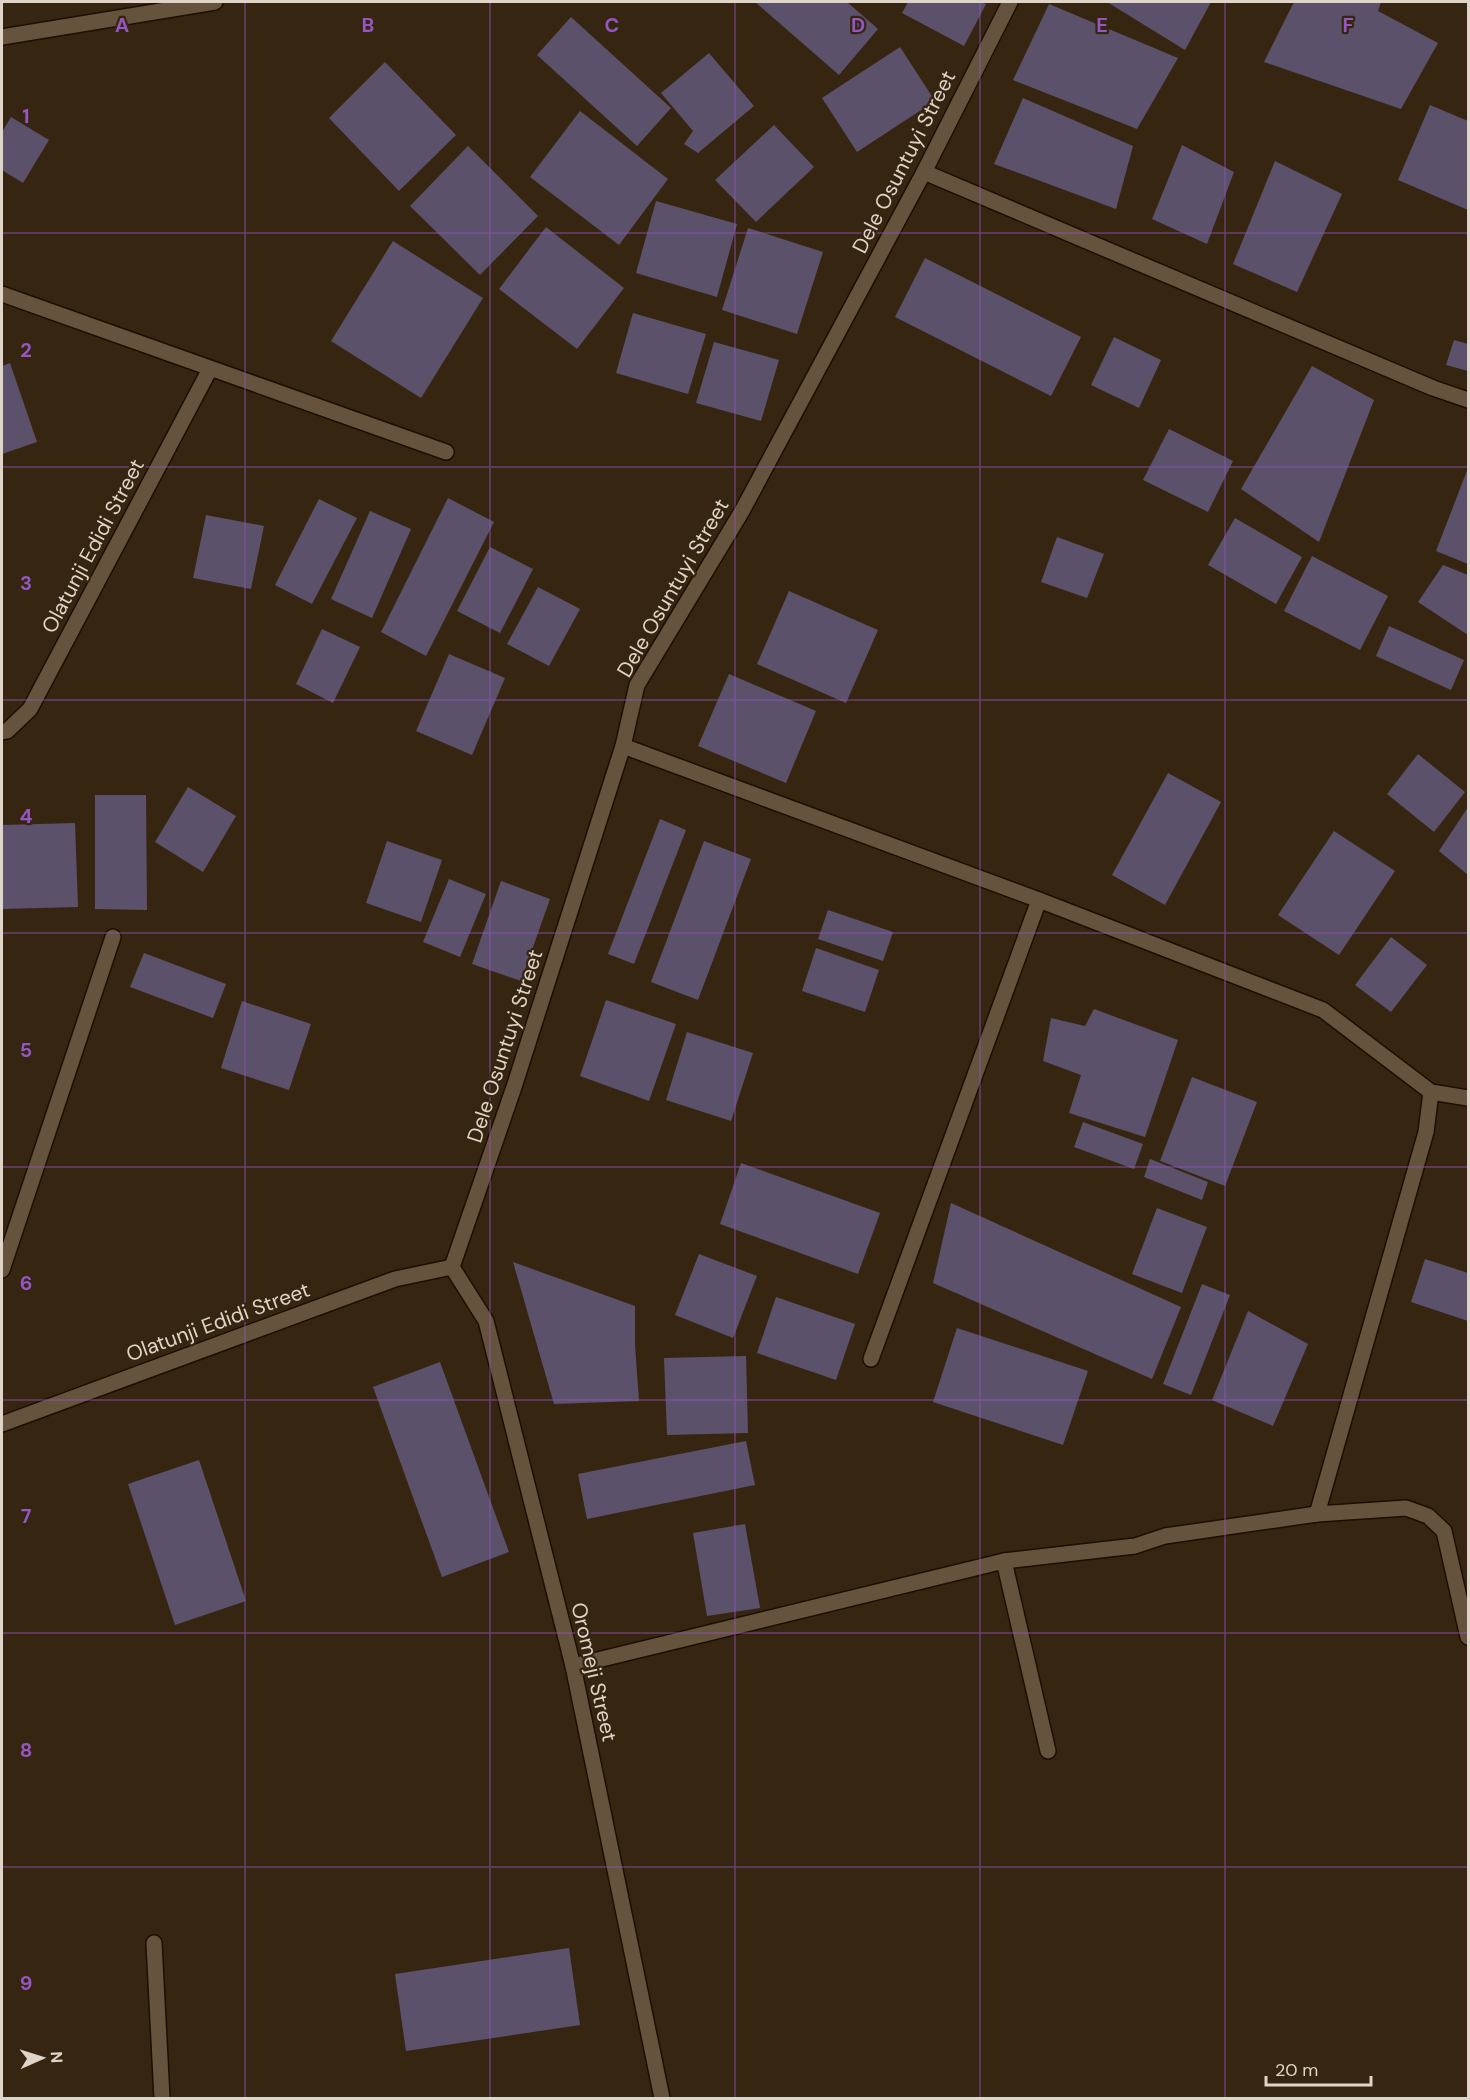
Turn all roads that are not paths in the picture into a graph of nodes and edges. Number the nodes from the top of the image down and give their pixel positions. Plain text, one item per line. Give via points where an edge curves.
1 (215, 2) edge
2 (1010, 2) edge
3 (2, 38) edge
4 (924, 172) junction
5 (2, 294) edge
6 (210, 369) junction
7 (1468, 400) edge
8 (446, 452) dead end
9 (2, 732) edge
10 (623, 746) junction
11 (1039, 900) junction
12 (113, 937) dead end
13 (1431, 1092) junction
14 (1468, 1098) edge
15 (452, 1267) junction
16 (2, 1270) edge
17 (871, 1359) dead end
18 (2, 1424) edge
19 (1317, 1514) junction
20 (1004, 1561) junction
21 (1468, 1637) edge
22 (573, 1666) junction
23 (1048, 1751) dead end
24 (154, 1943) dead end
25 (162, 2098) edge
26 (662, 2098) edge

1 - 3 street
2 - 4 street, Dele Osuntuyi Street
4 - 7 street
4 - 10 street, Dele Osuntuyi Street via 742,511 637,684
5 - 6 street
6 - 8 street
6 - 9 street, Olatunji Edidi Street via 30,709
10 - 11 street
10 - 15 street, Dele Osuntuyi Street
11 - 13 street via 1323,1010
11 - 17 street
12 - 16 street
13 - 14 street
13 - 19 street via 1426,1132
15 - 18 street, Olatunji Edidi Street via 395,1279
15 - 22 street, Oromeji Street via 486,1321
19 - 20 street via 1165,1536 1135,1546
19 - 21 street via 1406,1508 1428,1516 1444,1531
20 - 22 street
20 - 23 street
22 - 26 street, Oromeji Street
24 - 25 street

